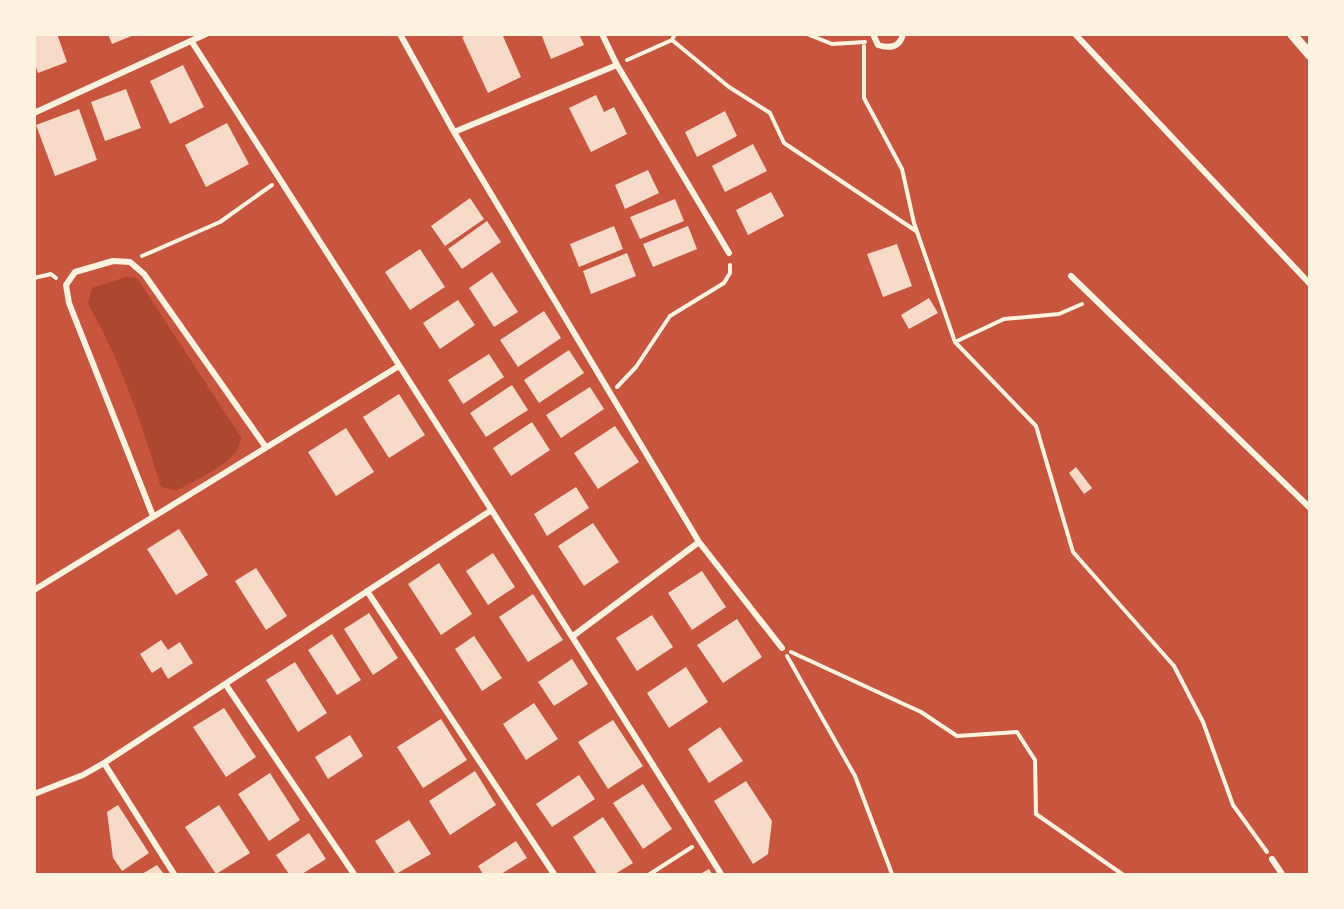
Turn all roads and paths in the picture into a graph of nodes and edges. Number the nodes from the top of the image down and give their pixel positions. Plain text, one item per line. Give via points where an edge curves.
1 (206, 34) edge
2 (400, 34) edge
3 (602, 34) edge
4 (675, 34) edge
5 (807, 34) edge
6 (903, 34) edge
7 (1075, 34) edge
8 (1292, 34) edge
9 (873, 37) edge
10 (672, 40) junction
11 (192, 42) junction
12 (864, 42) junction
13 (1310, 55) edge
14 (617, 65) junction
15 (34, 113) edge
16 (454, 132) junction
17 (280, 180) junction
18 (917, 232) junction
19 (729, 254) joint
20 (130, 262) junction
21 (1071, 276) dead end
22 (34, 278) edge
23 (1310, 284) edge
24 (66, 285) junction
25 (1094, 298) junction
26 (955, 342) junction
27 (399, 366) junction
28 (611, 394) junction
29 (265, 446) junction
30 (1310, 508) edge
31 (490, 511) junction
32 (153, 516) junction
33 (699, 542) junction
34 (34, 590) edge
35 (367, 591) junction
36 (573, 636) junction
37 (782, 648) junction
38 (226, 685) junction
39 (104, 763) junction
40 (34, 794) edge
41 (700, 842) junction
42 (1272, 860) joint
43 (174, 874) edge
44 (354, 874) edge
45 (554, 874) edge
46 (650, 874) edge
47 (721, 874) edge
48 (892, 874) edge
49 (1122, 874) edge
50 (1282, 874) edge

1 - 11 street
2 - 16 street
3 - 14 street
4 - 10 path
5 - 12 path via 832,44
6 - 9 street via 892,47 878,45
7 - 23 street
8 - 13 street
9 - 12 path
10 - 14 path
10 - 18 path via 729,87 770,113 784,143
11 - 15 street
11 - 17 street
12 - 18 path via 864,98 902,168
14 - 16 street
14 - 19 street
16 - 28 street
17 - 20 path via 220,222
17 - 27 street
18 - 26 path
19 - 28 path via 730,273 724,283 669,316 636,367
20 - 24 street via 113,261 75,272
20 - 29 street via 144,274
21 - 25 street
22 - 24 path via 51,274
24 - 32 street via 69,303
25 - 26 path via 1059,314 1004,319
25 - 30 street
26 - 42 path via 1036,426 1073,552 1174,666 1203,722 1233,805
27 - 29 street
27 - 31 street
28 - 33 street
29 - 32 street
31 - 35 street
31 - 36 street
32 - 34 street
33 - 36 street
33 - 37 street
35 - 38 street
35 - 45 street
36 - 41 street
37 - 48 path via 855,776
37 - 49 path via 921,712 957,736 1017,732 1035,760 1036,814
38 - 39 street
38 - 44 street
39 - 40 street
39 - 43 street
41 - 46 path
41 - 47 street
42 - 50 street

